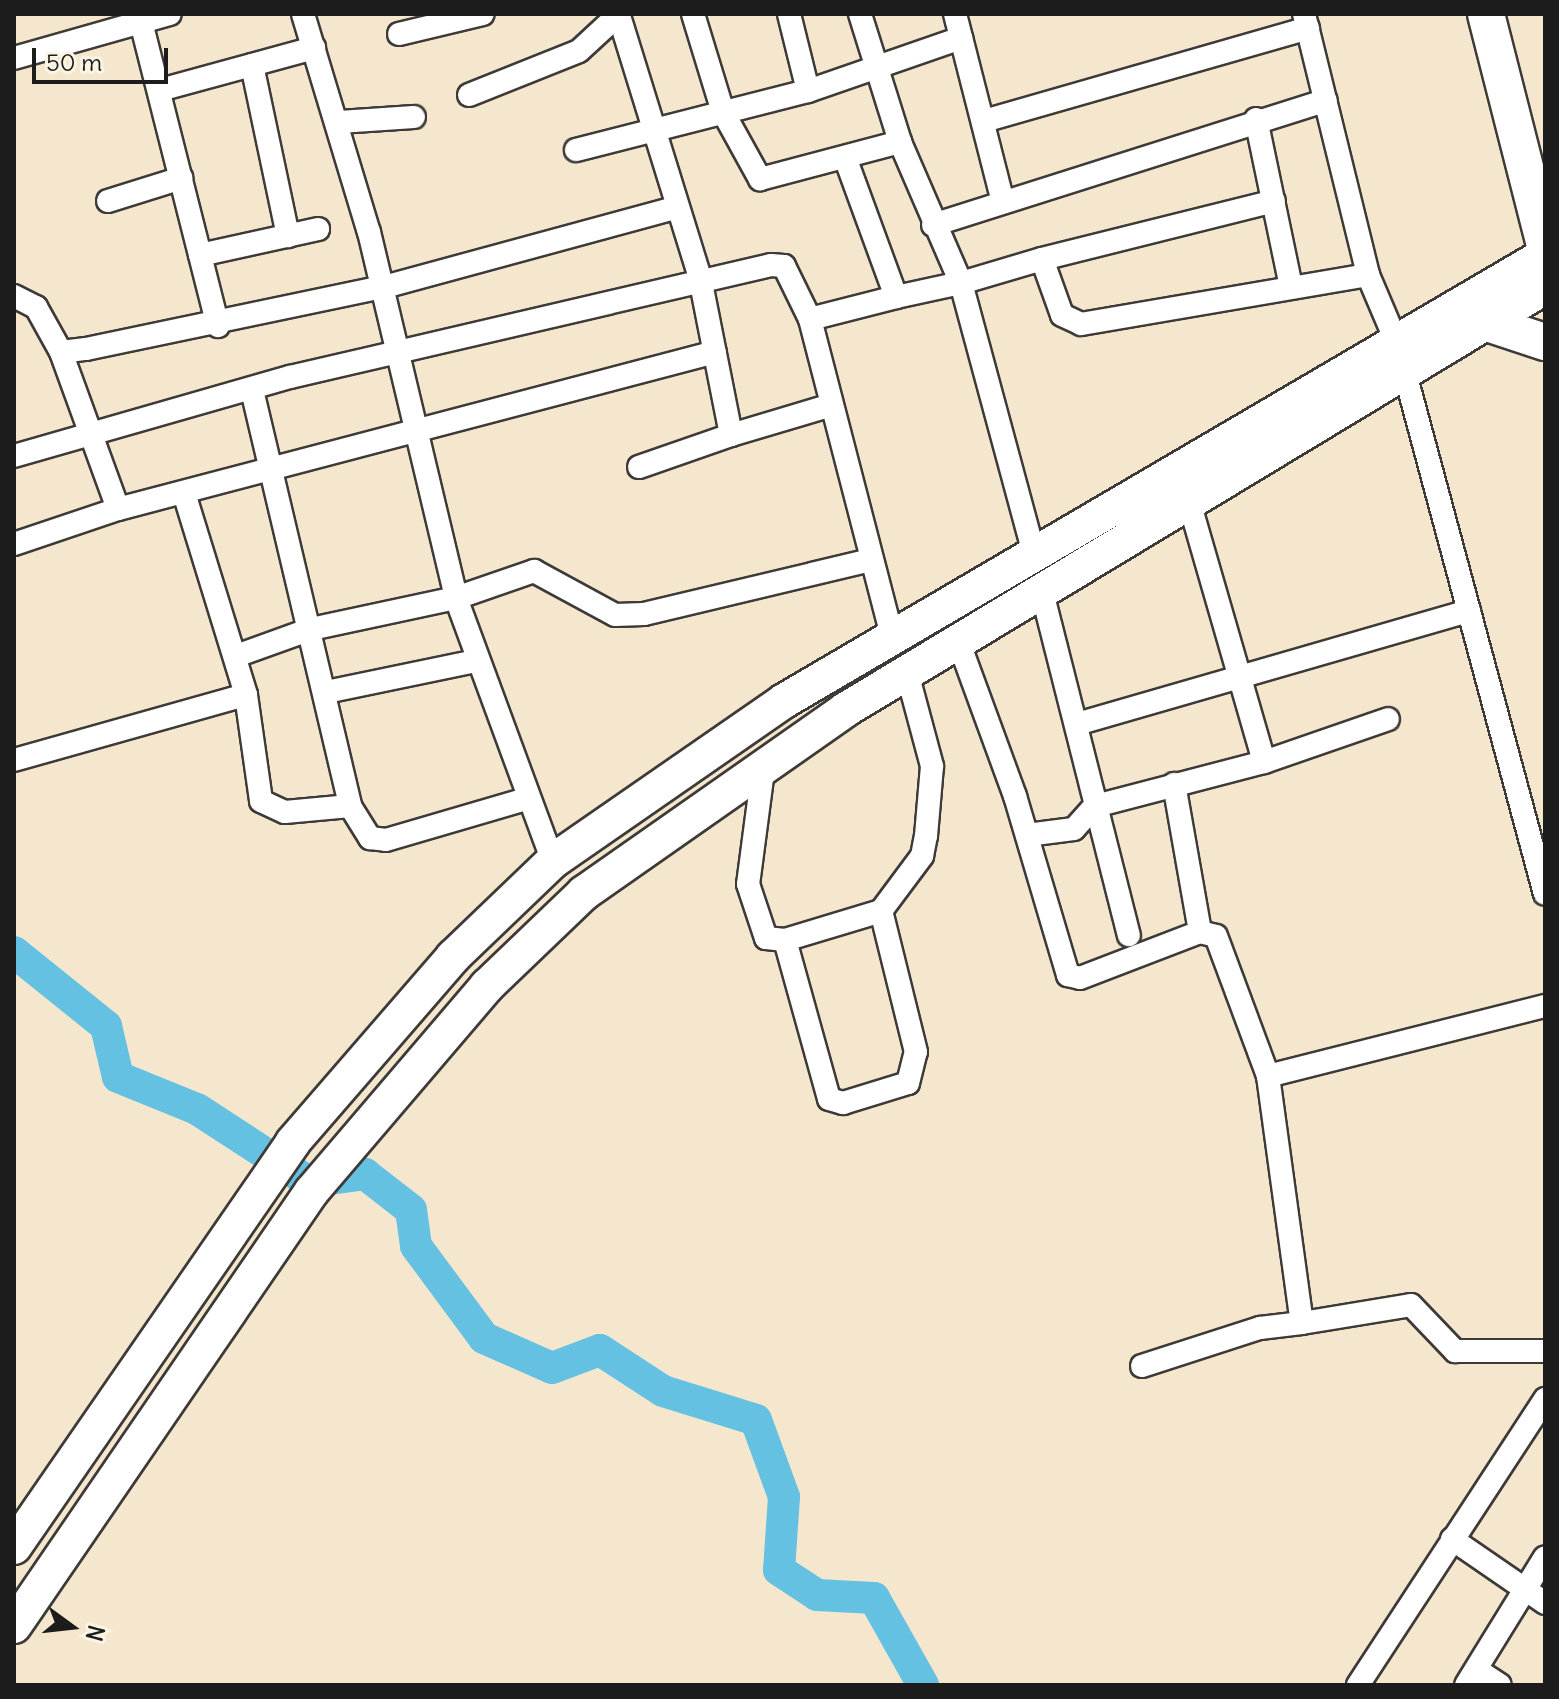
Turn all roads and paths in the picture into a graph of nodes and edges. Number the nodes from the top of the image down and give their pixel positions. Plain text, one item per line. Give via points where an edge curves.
1 (170, 14) edge
2 (303, 14) edge
3 (483, 14) edge
4 (693, 14) edge
5 (789, 14) edge
6 (860, 14) edge
7 (955, 14) edge
8 (1486, 14) edge
9 (620, 16) edge
10 (139, 17) edge
11 (1306, 21) edge
12 (399, 34) dead end
13 (961, 38) junction
14 (314, 48) junction
15 (14, 58) edge
16 (252, 65) junction
17 (877, 68) junction
18 (160, 90) junction
19 (808, 91) junction
20 (469, 95) dead end
21 (1326, 100) junction
22 (723, 112) junction
23 (414, 117) dead end
24 (1256, 119) junction
25 (984, 121) junction
26 (339, 122) junction
27 (653, 132) junction
28 (900, 142) junction
29 (576, 150) dead end
30 (846, 160) junction
31 (182, 178) junction
32 (108, 201) dead end
33 (1274, 201) junction
34 (1003, 202) junction
35 (675, 208) junction
36 (933, 225) junction
37 (318, 229) dead end
38 (288, 236) junction
39 (1545, 245) edge
40 (200, 255) junction
41 (1545, 255) edge
42 (1042, 259) junction
43 (1368, 275) junction
44 (700, 278) junction
45 (961, 283) junction
46 (1291, 286) junction
47 (384, 287) junction
48 (1545, 287) edge
49 (14, 296) edge
50 (896, 297) junction
51 (810, 319) junction
52 (1490, 324) junction
53 (218, 326) junction
54 (1396, 341) junction
55 (1545, 342) edge
56 (61, 352) junction
57 (715, 352) junction
58 (401, 355) junction
59 (1406, 377) junction
60 (252, 390) junction
61 (828, 406) junction
62 (94, 433) junction
63 (421, 435) junction
64 (731, 435) junction
65 (14, 456) edge
66 (639, 467) dead end
67 (273, 471) junction
68 (184, 493) junction
69 (1190, 505) junction
70 (118, 509) junction
71 (14, 544) edge
72 (1033, 549) junction
73 (871, 560) junction
74 (989, 577) junction
75 (1042, 592) junction
76 (456, 598) junction
77 (1009, 611) junction
78 (1469, 611) junction
79 (311, 629) junction
80 (892, 636) junction
81 (959, 643) junction
82 (236, 656) junction
83 (476, 661) junction
84 (907, 673) junction
85 (1238, 673) junction
86 (326, 692) junction
87 (246, 695) junction
88 (1388, 719) dead end
89 (1077, 724) junction
90 (14, 760) edge
91 (1264, 762) junction
92 (764, 763) junction
93 (1174, 784) junction
94 (526, 799) junction
95 (350, 806) junction
96 (1095, 806) junction
97 (1027, 835) junction
98 (553, 861) junction
99 (1545, 894) edge
100 (881, 911) junction
101 (1200, 932) junction
102 (1129, 935) dead end
103 (785, 940) junction
104 (453, 957) junction
105 (487, 986) junction
106 (1545, 1006) edge
107 (1268, 1076) junction
108 (1302, 1323) junction
109 (1545, 1351) edge
110 (1142, 1366) dead end
111 (1545, 1401) edge
112 (1452, 1539) junction
113 (14, 1547) edge
114 (1545, 1557) edge
115 (1524, 1589) junction
116 (1545, 1603) edge
117 (14, 1626) edge
118 (1472, 1677) edge
119 (1370, 1681) edge
120 (1500, 1685) edge

1 - 10 street
2 - 14 street
3 - 12 street
4 - 22 street
5 - 19 street
6 - 17 street
7 - 13 street
8 - 39 highway
9 - 20 street via 579,51
9 - 27 street
10 - 15 street
10 - 18 street
11 - 21 street
11 - 25 street
13 - 17 street
13 - 25 street
14 - 16 street
14 - 26 street
16 - 18 street
16 - 38 street
17 - 19 street
17 - 28 street
18 - 31 street
19 - 22 street
21 - 24 street
21 - 43 street
22 - 27 street
22 - 30 street via 760,179
23 - 26 street
24 - 33 street
24 - 34 street
25 - 34 street
26 - 47 street
27 - 29 street
27 - 35 street
28 - 30 street
28 - 36 street
30 - 50 street
31 - 32 street
31 - 40 street
33 - 42 street
33 - 46 street
34 - 36 street
35 - 44 street
35 - 47 street
36 - 45 street
37 - 38 street
38 - 40 street
40 - 53 street
41 - 54 main road
42 - 45 street
42 - 46 street via 1062,315 1081,324
43 - 46 street
43 - 54 street
44 - 51 street via 784,266
44 - 57 street
44 - 58 street
45 - 50 street
45 - 72 street
47 - 53 street
47 - 58 street
48 - 52 main road
49 - 56 street via 36,307
50 - 51 street
51 - 61 street
52 - 55 highway
52 - 59 main road
53 - 56 street
54 - 72 main road
56 - 62 street
57 - 63 street
57 - 64 street
58 - 60 street
58 - 63 street
59 - 69 main road
59 - 78 street
60 - 62 street
60 - 67 street
61 - 64 street
61 - 73 street
62 - 65 street
62 - 70 street
63 - 67 street
63 - 76 street
64 - 66 street
67 - 68 street
67 - 79 street
68 - 70 street
68 - 82 street
69 - 75 main road
69 - 85 street
70 - 71 street
72 - 74 main road
73 - 76 street via 644,614 615,615 534,571
73 - 80 street
74 - 77 main road
74 - 80 main road
75 - 77 main road
75 - 89 street
76 - 79 street
76 - 83 street
77 - 81 main road
78 - 85 street
78 - 99 street
79 - 82 street
79 - 86 street
80 - 98 main road via 639,795
81 - 84 main road
81 - 97 street
82 - 87 street
83 - 86 street
83 - 94 street
84 - 92 main road
84 - 100 street via 932,766 926,836 922,856
85 - 89 street via 1192,694
85 - 91 street
86 - 95 street
87 - 90 street
87 - 95 street via 261,801 285,812
88 - 91 street
89 - 96 street
91 - 93 street
92 - 103 street via 749,902 766,938
92 - 105 main road via 620,861
93 - 96 street
93 - 101 street
94 - 95 street via 378,840
94 - 98 street
96 - 97 street via 1074,829
96 - 102 street
97 - 101 street via 1073,978
98 - 104 main road
100 - 103 street
100 - 103 street via 916,1052 908,1083 843,1103 829,1099
101 - 107 street via 1223,945
104 - 105 main road
104 - 113 main road via 270,1172
105 - 117 main road via 312,1191
106 - 107 street
107 - 108 street
108 - 109 street via 1411,1305 1455,1351
108 - 110 street via 1260,1328
111 - 112 street
112 - 115 street
112 - 119 street
114 - 115 street
115 - 116 street
115 - 118 street
118 - 120 street

